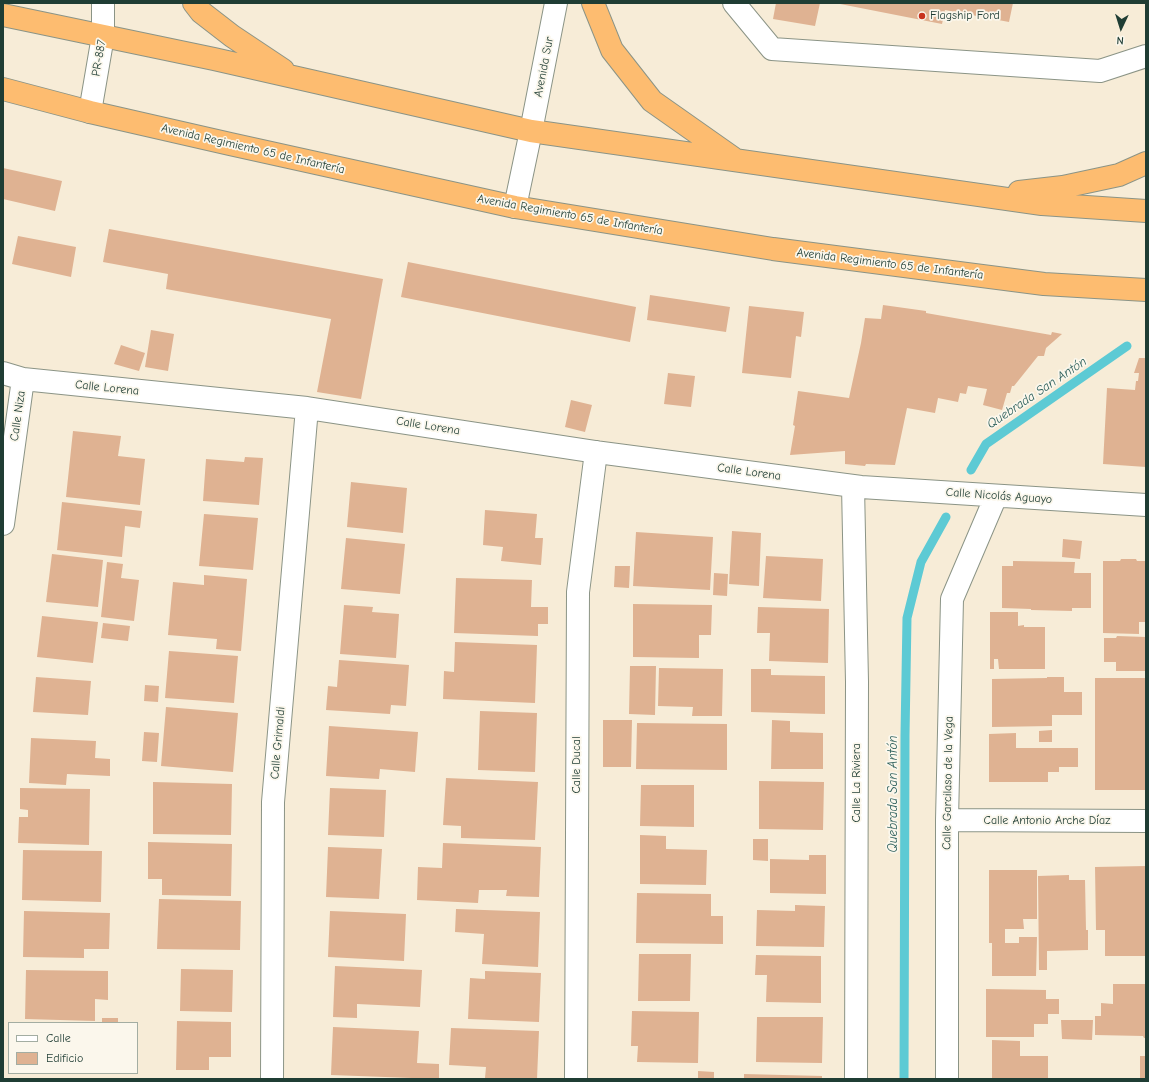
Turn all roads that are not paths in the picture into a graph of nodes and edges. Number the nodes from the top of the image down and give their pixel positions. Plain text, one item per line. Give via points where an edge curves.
1 (103, 3) edge
2 (194, 3) edge
3 (556, 3) edge
4 (593, 3) edge
5 (734, 3) edge
6 (3, 15) edge
7 (103, 36) junction
8 (1146, 56) edge
9 (294, 77) junction
10 (3, 89) edge
11 (90, 112) junction
12 (531, 131) junction
13 (736, 160) junction
14 (1146, 163) edge
15 (991, 196) junction
16 (515, 207) junction
17 (1146, 211) edge
18 (1146, 290) edge
19 (13, 376) edge
20 (307, 408) junction
21 (596, 452) junction
22 (853, 486) junction
23 (996, 496) junction
24 (1146, 505) edge
25 (3, 524) edge
26 (947, 820) junction
27 (1146, 821) edge
28 (272, 1079) edge
29 (576, 1079) edge
30 (856, 1079) edge
31 (947, 1079) edge

1 - 7 street, PR-887
2 - 9 highway via 201,12 232,36
3 - 12 street, Avenida Sur
4 - 13 highway via 612,50 652,101
5 - 8 street via 772,50 1100,71
6 - 7 highway
7 - 9 highway
7 - 11 street, PR-887
9 - 12 highway
10 - 11 highway, Avenida Regimiento 65 de Infantería
11 - 16 highway, Avenida Regimiento 65 de Infantería
12 - 13 highway
12 - 16 street, Avenida Sur
13 - 15 highway
14 - 15 highway via 1119,175 1063,187
15 - 17 highway via 1042,204
16 - 18 highway, Avenida Regimiento 65 de Infantería via 773,249 1044,284
19 - 20 street, Calle Lorena
19 - 25 street, Calle Niza
20 - 21 street, Calle Lorena
20 - 28 street, Calle Grimaldi via 273,802
21 - 22 street, Calle Lorena
21 - 29 street, Calle Ducal via 578,592
22 - 23 street, Calle Nicolás Aguayo
22 - 30 street, Calle La Riviera via 857,682
23 - 24 street, Calle Nicolás Aguayo
23 - 26 street, Calle Garcilaso de la Vega via 952,599
26 - 27 street, Calle Antonio Arche Díaz
26 - 31 street, Calle Garcilaso de la Vega

